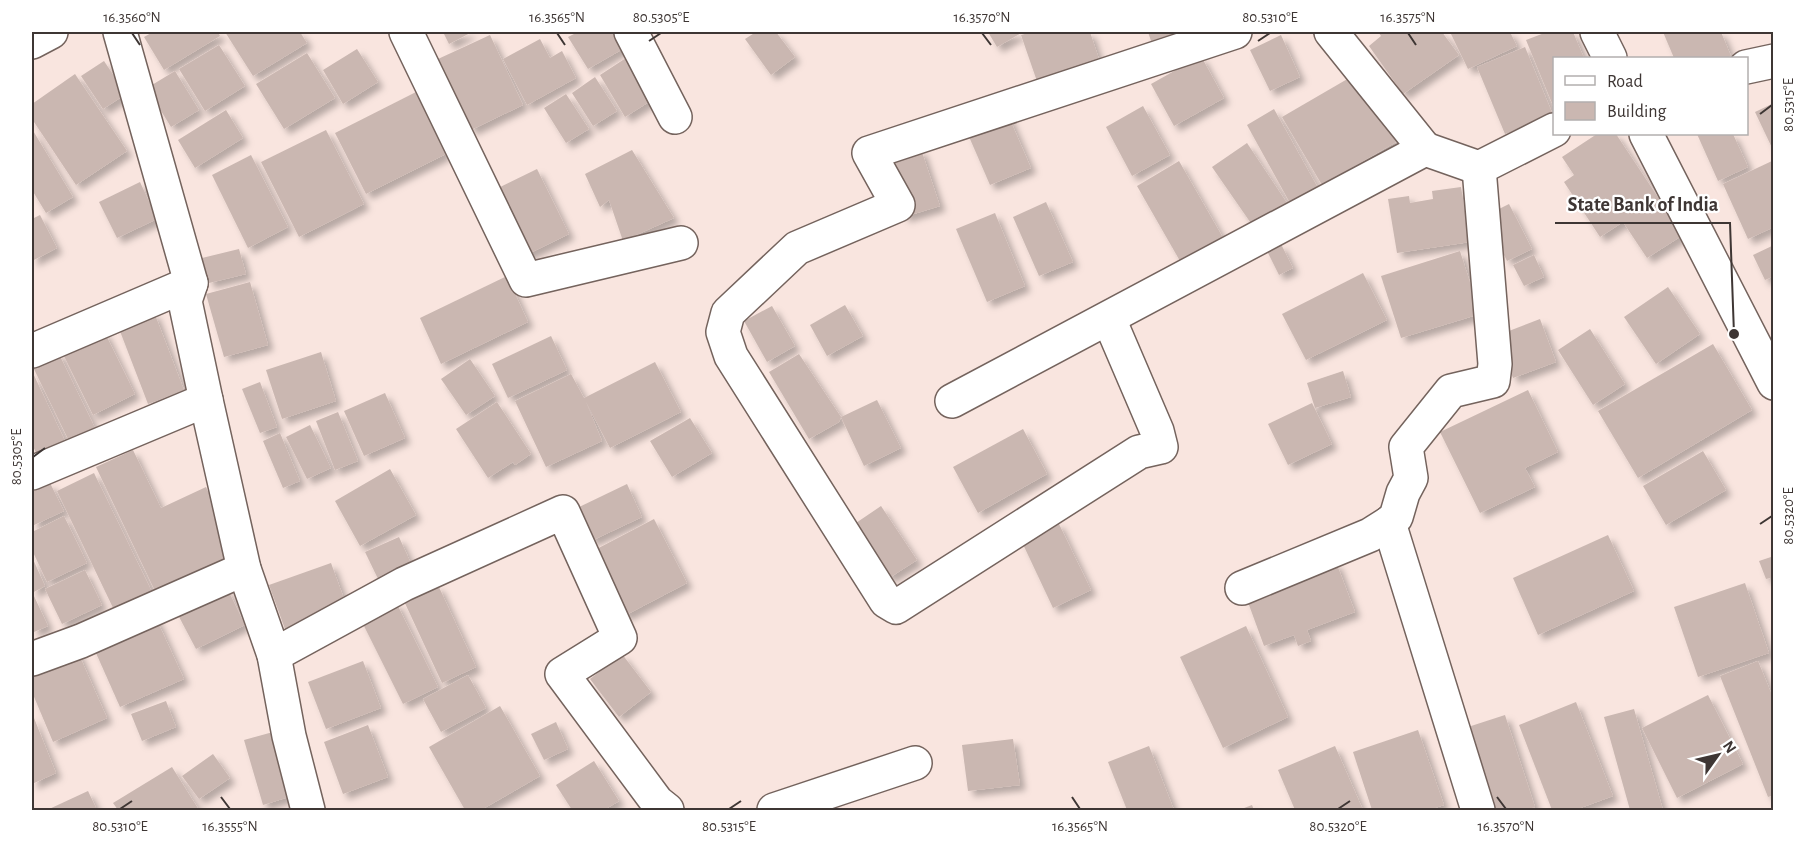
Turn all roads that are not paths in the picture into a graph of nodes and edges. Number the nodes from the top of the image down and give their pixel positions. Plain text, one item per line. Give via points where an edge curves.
1 (51, 32) edge
2 (120, 32) edge
3 (406, 32) edge
4 (631, 32) edge
5 (1235, 32) edge
6 (1331, 32) edge
7 (1597, 32) edge
8 (32, 42) edge
9 (1610, 57) edge
10 (1773, 61) edge
11 (1748, 67) edge
12 (675, 117) dead end
13 (1553, 131) edge
14 (1647, 135) edge
15 (1425, 149) junction
16 (1479, 168) junction
17 (681, 243) dead end
18 (190, 283) junction
19 (1109, 319) junction
20 (32, 351) edge
21 (1773, 383) edge
22 (206, 400) junction
23 (952, 401) dead end
24 (32, 473) edge
25 (1389, 523) junction
26 (244, 569) junction
27 (1242, 588) dead end
28 (274, 655) junction
29 (32, 659) edge
30 (915, 763) dead end
31 (308, 810) edge
32 (667, 810) edge
33 (774, 810) edge
34 (1478, 810) edge

1 - 8 street
2 - 18 street
3 - 17 street via 526,280
4 - 12 street
5 - 19 street via 869,153 898,205 796,248 728,313 723,332 730,356 886,601 896,607 1139,452 1161,447
6 - 15 street
7 - 9 street
10 - 11 street
13 - 16 street
14 - 21 street
15 - 16 street
15 - 19 street
16 - 25 street via 1495,364 1493,381 1451,392 1406,447 1411,478 1396,517
18 - 20 street
18 - 22 street via 185,301
19 - 23 street
22 - 24 street
22 - 26 street
25 - 27 street via 1370,535
25 - 34 street
26 - 28 street
26 - 29 street
28 - 31 street
28 - 32 street via 404,584 563,512 621,638 562,674 657,802
30 - 33 street

